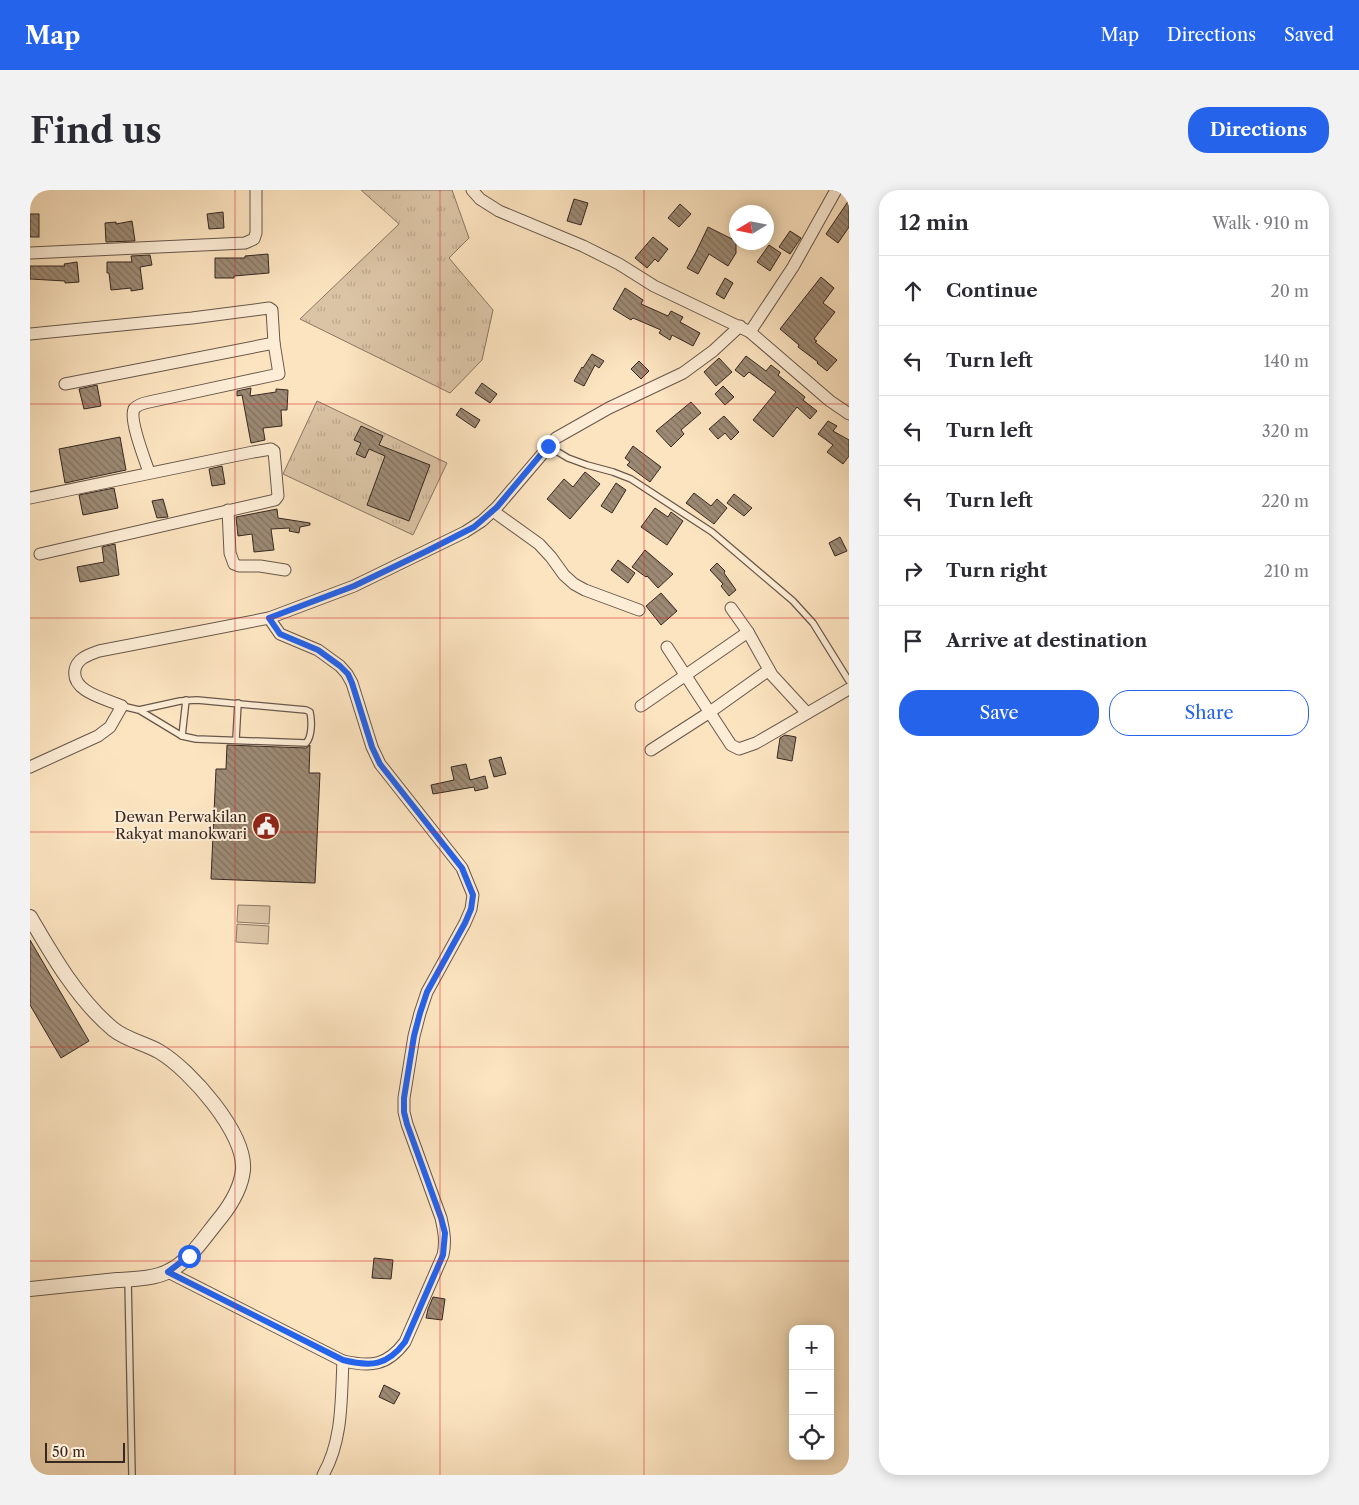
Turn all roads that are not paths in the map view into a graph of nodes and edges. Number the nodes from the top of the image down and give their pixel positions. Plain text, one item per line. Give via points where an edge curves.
1 (256, 190) edge
2 (472, 190) edge
3 (836, 190) edge
4 (30, 253) edge
5 (745, 329) junction
6 (30, 334) edge
7 (274, 343) junction
8 (65, 384) dead end
9 (849, 414) edge
10 (548, 446) junction
11 (149, 472) junction
12 (30, 498) edge
13 (228, 510) junction
14 (493, 511) junction
15 (40, 554) dead end
16 (285, 570) dead end
17 (731, 608) dead end
18 (639, 610) dead end
19 (269, 618) junction
20 (748, 632) junction
21 (667, 647) dead end
22 (769, 670) junction
23 (685, 675) junction
24 (849, 681) edge
25 (849, 688) edge
26 (186, 700) junction
27 (238, 703) junction
28 (122, 706) junction
29 (641, 706) dead end
30 (139, 710) junction
31 (710, 712) junction
32 (807, 713) junction
33 (182, 736) junction
34 (236, 739) junction
35 (651, 750) dead end
36 (30, 767) edge
37 (30, 917) edge
38 (168, 1272) junction
39 (128, 1279) junction
40 (30, 1289) edge
41 (343, 1360) junction
42 (132, 1475) edge
43 (323, 1475) edge

1 - 4 street via 256,233 254,239 245,244
2 - 5 street via 499,211 583,246 654,286
3 - 5 street via 793,267
5 - 9 street
5 - 10 street via 689,369 568,430
6 - 7 street via 269,308 273,312
7 - 8 street
7 - 11 street via 280,370 278,375 138,405 133,417
10 - 14 street
10 - 24 lane via 586,466 614,472 631,480 712,532 793,601 813,623
11 - 12 street
11 - 13 street via 273,450 278,499
13 - 15 street
13 - 16 street via 230,553 234,564
14 - 18 street via 538,544 574,584
14 - 19 street via 465,532 382,573
17 - 20 street
19 - 28 street via 99,651 80,660 74,672 79,685
19 - 41 street via 280,634 318,650 348,674 380,764 462,868 473,895 465,923 427,992 414,1036 404,1098 407,1124 445,1233 443,1255 405,1342 396,1354 378,1363
20 - 22 street
20 - 23 street
21 - 23 street
22 - 31 street
22 - 32 street
23 - 29 street
23 - 31 street
25 - 32 street
26 - 27 lane
26 - 30 lane
26 - 33 lane
27 - 34 lane
27 - 34 lane via 306,710 310,712 311,721 306,743
28 - 30 lane
28 - 36 street via 110,727 98,736
30 - 33 lane
31 - 32 street via 730,745 739,749 756,743
31 - 35 street
33 - 34 lane
37 - 38 street via 53,957 90,1006 113,1029 162,1053 195,1082 223,1116 239,1148 243,1171 236,1195 189,1256
38 - 39 street
38 - 41 street
39 - 40 street
39 - 42 lane
41 - 43 street via 337,1442

